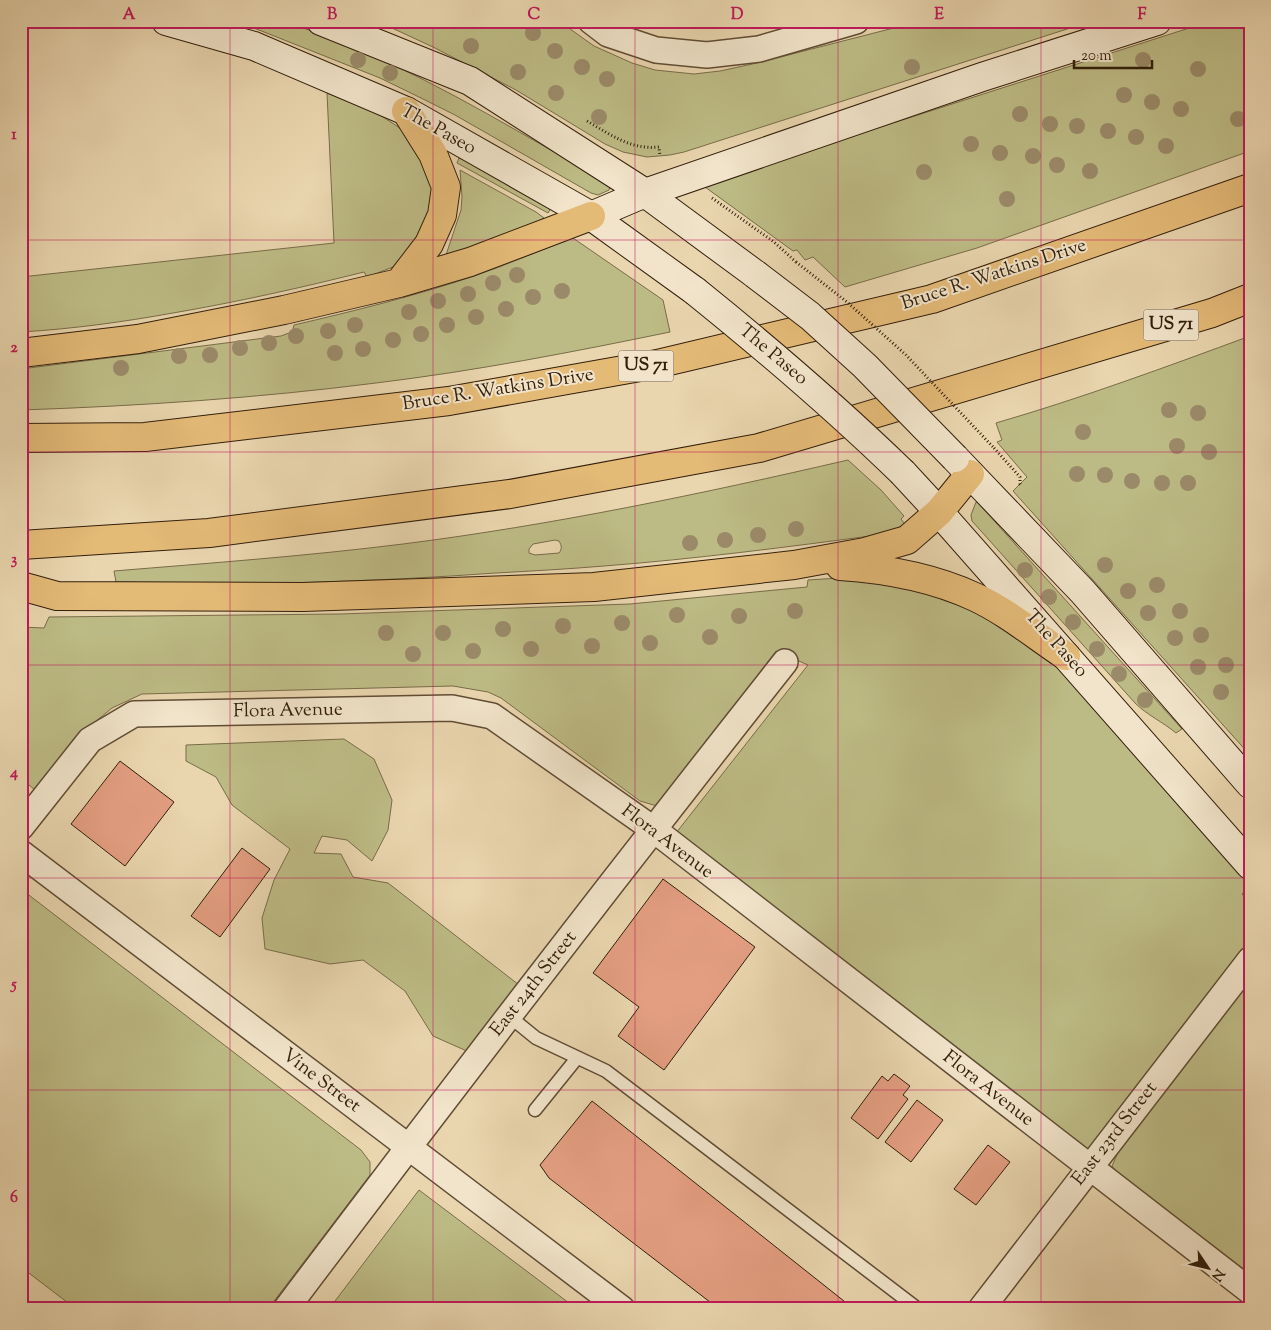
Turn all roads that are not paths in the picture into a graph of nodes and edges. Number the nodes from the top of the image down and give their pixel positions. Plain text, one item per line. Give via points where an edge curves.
1 (166, 21) edge
2 (321, 21) edge
3 (856, 21) edge
4 (1157, 21) edge
5 (600, 28) edge
6 (406, 111) junction
7 (1250, 188) edge
8 (645, 194) junction
9 (591, 216) junction
10 (399, 283) junction
11 (1250, 298) edge
12 (21, 353) edge
13 (21, 438) edge
14 (963, 466) junction
15 (939, 512) junction
16 (21, 544) edge
17 (794, 565) junction
18 (21, 586) edge
19 (1066, 656) junction
20 (785, 662) dead end
21 (1250, 784) edge
22 (21, 827) edge
23 (653, 830) junction
24 (21, 853) edge
25 (1250, 865) edge
26 (1250, 960) edge
27 (509, 1016) junction
28 (577, 1058) junction
29 (535, 1110) dead end
30 (408, 1147) junction
31 (1089, 1167) junction
32 (1250, 1292) edge
33 (286, 1309) edge
34 (622, 1309) edge
35 (918, 1309) edge
36 (981, 1309) edge
37 (1238, 1309) edge

1 - 6 main road, The Paseo via 254,46
2 - 8 main road via 470,80
3 - 5 street via 759,49 707,55 656,50
4 - 8 main road via 982,77
6 - 9 main road, The Paseo
6 - 10 highway via 434,154 446,187 442,215 429,244
7 - 13 highway, Bruce R. Watkins Drive / US 71 via 932,299 657,364 449,401 164,435
8 - 9 main road
8 - 14 main road, bridge via 810,316 865,366
9 - 10 highway via 470,262
9 - 15 main road, The Paseo, bridge via 748,333 903,473
10 - 12 highway via 138,339
11 - 16 highway, US 71 via 1212,313 759,448 471,500 209,534
14 - 15 highway
14 - 21 main road via 1082,592
15 - 17 highway via 906,540 865,552
15 - 19 main road, The Paseo
17 - 18 highway via 594,586 303,597 57,596
17 - 19 highway via 868,568 944,584 1005,614
19 - 25 main road, The Paseo
20 - 23 street, East 24th Street
22 - 23 street, Flora Avenue via 90,740 134,714 452,708 492,716
23 - 27 street, East 24th Street
23 - 31 street, Flora Avenue
24 - 30 street, Vine Street
26 - 31 street, East 23rd Street
27 - 28 lane via 536,1038
27 - 30 street, East 24th Street
28 - 29 lane
28 - 35 lane via 606,1071
30 - 33 street, East 24th Street
30 - 34 street, Vine Street
31 - 32 street, Flora Avenue
31 - 36 street, East 23rd Street
32 - 37 street

